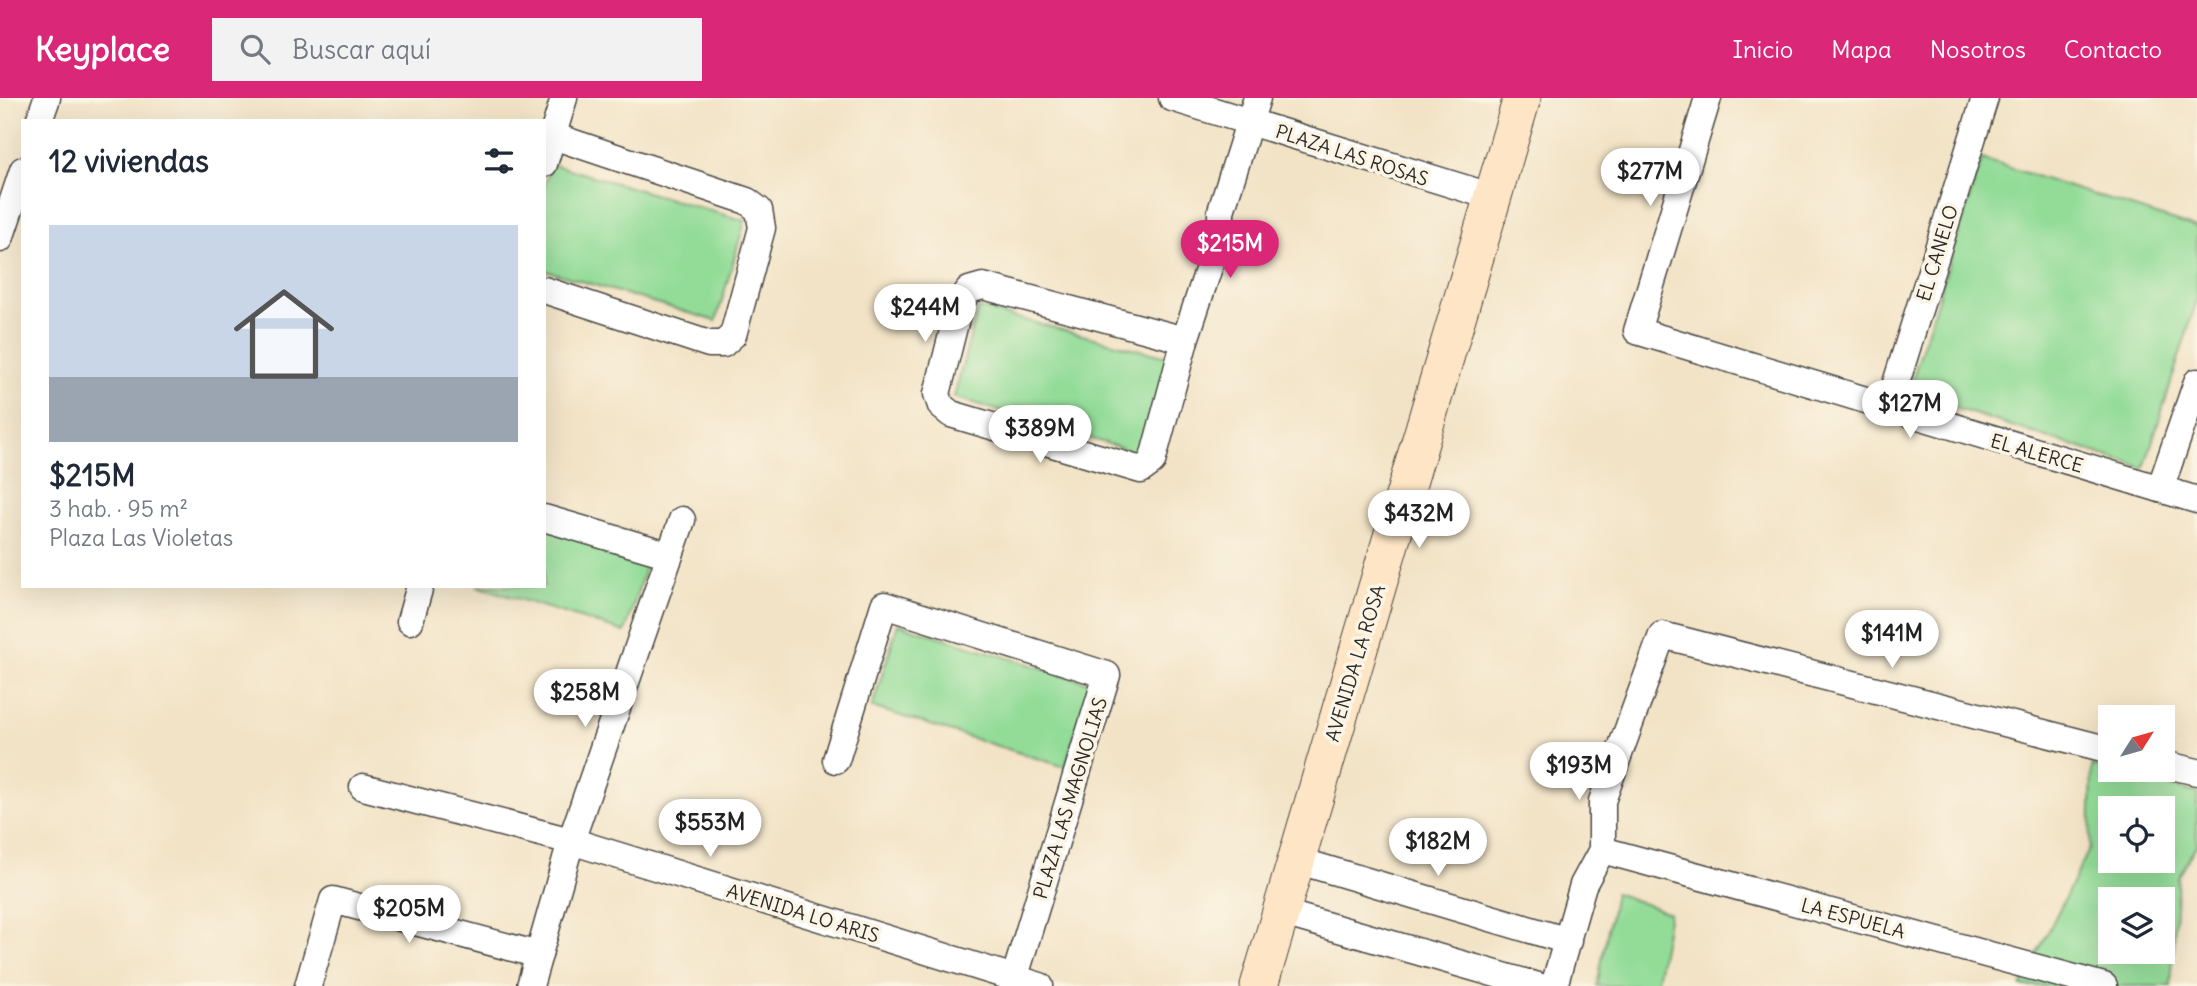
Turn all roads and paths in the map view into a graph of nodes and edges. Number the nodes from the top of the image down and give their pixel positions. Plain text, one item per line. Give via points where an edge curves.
1 (47, 98) edge
2 (564, 98) edge
3 (1172, 98) edge
4 (1522, 98) edge
5 (1708, 98) edge
6 (1985, 98) edge
7 (1253, 110) edge
8 (40, 119) edge
9 (553, 136) junction
10 (546, 158) edge
11 (21, 176) edge
12 (1493, 197) junction
13 (0, 239) edge
14 (546, 291) edge
15 (1177, 338) junction
16 (2197, 382) edge
17 (1888, 409) junction
18 (2160, 489) junction
19 (2197, 500) edge
20 (546, 519) edge
21 (682, 520) dead end
22 (670, 555) junction
23 (419, 588) edge
24 (410, 621) dead end
25 (2098, 747) edge
26 (836, 760) dead end
27 (2175, 767) edge
28 (2197, 772) edge
29 (363, 788) dead end
30 (571, 841) junction
31 (1602, 850) junction
32 (1296, 860) junction
33 (1279, 912) junction
34 (1567, 941) junction
35 (539, 955) junction
36 (1013, 982) edge
37 (307, 986) edge
38 (530, 986) edge
39 (1040, 986) edge
40 (1259, 986) edge
41 (1538, 986) edge
42 (1554, 986) edge
43 (2104, 986) edge

1 - 8 street
2 - 9 street
3 - 7 street, PLAZA LAS ROSAS
4 - 12 street, AVENIDA LA ROSA
5 - 17 street, EL ALERCE via 1637,331
6 - 17 street, EL CANELO
7 - 12 street, PLAZA LAS ROSAS
7 - 15 street via 1221,211 1221,231
9 - 10 street
9 - 14 street via 747,201 759,209 762,228 733,335 723,344 709,344
11 - 13 street
12 - 32 street, AVENIDA LA ROSA
15 - 15 street via 983,286 969,290 960,303 937,394 941,406 951,414 1141,470 1152,462
16 - 18 street
17 - 18 street, EL ALERCE
18 - 19 street, EL ALERCE
20 - 22 street
21 - 22 street
22 - 30 street
23 - 24 street
25 - 31 street via 1662,635 1602,801
26 - 36 street, PLAZA LAS MAGNOLIAS via 884,605 1107,676
27 - 28 street
29 - 30 street, AVENIDA LO ARIS
30 - 35 street
30 - 36 street, AVENIDA LO ARIS
31 - 34 street via 1583,885
31 - 43 street, LA ESPUELA
32 - 33 street, AVENIDA LA ROSA
32 - 34 street
33 - 40 street, AVENIDA LA ROSA
33 - 41 street
34 - 42 street
35 - 37 street via 333,900
35 - 38 street
36 - 39 street, AVENIDA LO ARIS

